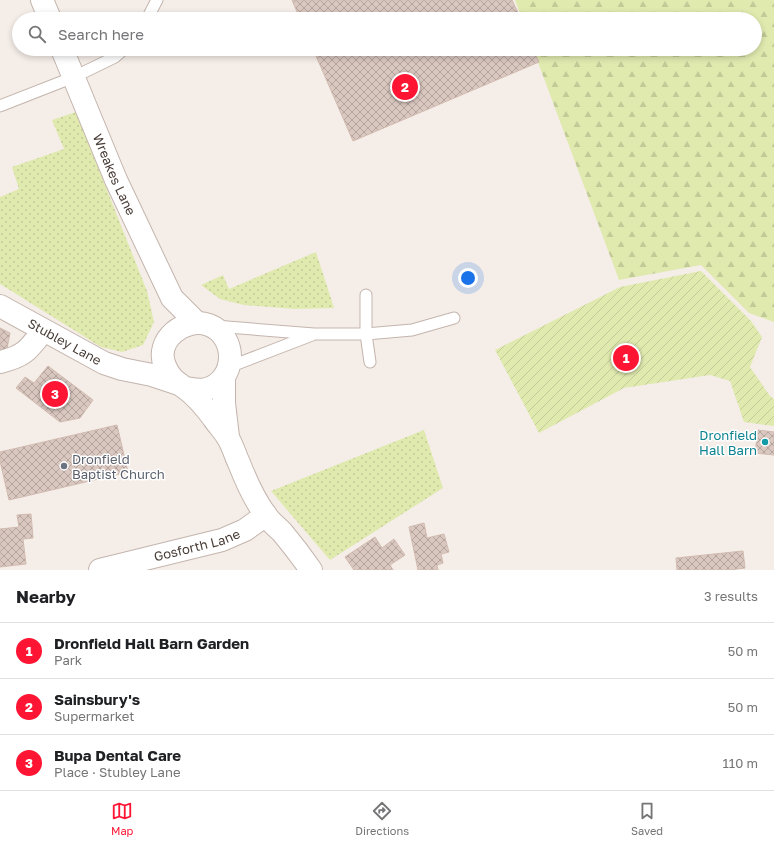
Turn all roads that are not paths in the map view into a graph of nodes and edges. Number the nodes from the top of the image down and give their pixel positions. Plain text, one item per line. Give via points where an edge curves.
1 (42, 0) edge
2 (156, 0) edge
3 (47, 12) edge
4 (150, 12) edge
5 (65, 56) edge
6 (117, 56) edge
7 (74, 77) junction
8 (0, 106) edge
9 (366, 295) dead end
10 (172, 298) junction
11 (0, 306) edge
12 (454, 318) dead end
13 (203, 324) junction
14 (44, 331) junction
15 (314, 334) junction
16 (366, 334) junction
17 (170, 337) junction
18 (0, 362) edge
19 (370, 362) dead end
20 (132, 370) junction
21 (227, 372) junction
22 (180, 385) junction
23 (228, 439) junction
24 (266, 515) junction
25 (100, 570) edge
26 (311, 570) edge

1 - 3 street
2 - 4 lane
5 - 7 street, Wreakes Lane
6 - 7 lane
7 - 8 lane
7 - 10 street, Wreakes Lane via 116,180
9 - 16 lane
10 - 13 street, Wreakes Lane
10 - 17 street, Wreakes Lane
11 - 14 street, Stubley Lane
12 - 16 lane via 412,330
13 - 15 lane
13 - 17 street via 184,325
13 - 21 street, Wreakes Lane via 219,331 226,338 231,357
14 - 18 street via 27,351 13,359
14 - 20 street, Stubley Lane via 104,363
15 - 16 lane
15 - 21 lane
16 - 19 lane
17 - 20 street via 150,360
17 - 22 street, Wreakes Lane via 163,353 164,364 168,374
20 - 22 street, Stubley Lane
21 - 22 street via 217,384 207,389 196,390
21 - 23 street, Wreakes Lane via 224,403
22 - 23 street, Wreakes Lane via 206,408
23 - 24 street, Wreakes Lane via 248,485
24 - 25 street, Gosforth Lane via 245,530 222,540
24 - 26 street, Wreakes Lane

